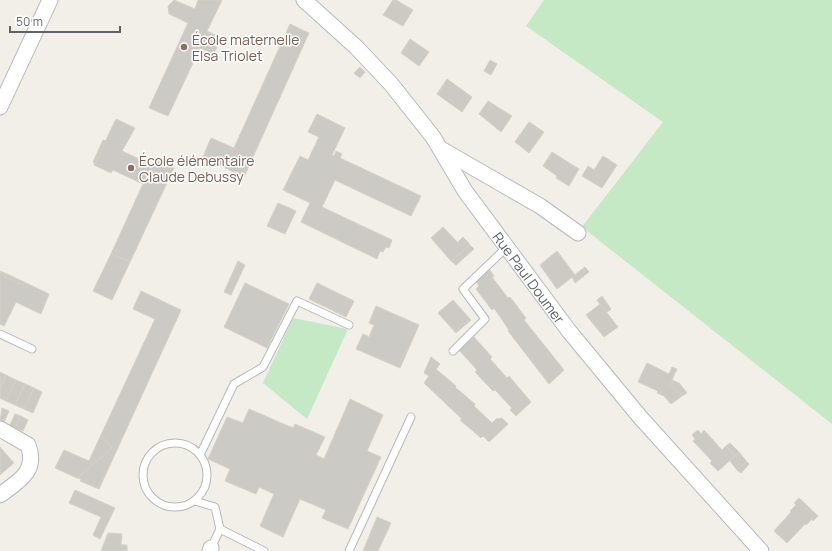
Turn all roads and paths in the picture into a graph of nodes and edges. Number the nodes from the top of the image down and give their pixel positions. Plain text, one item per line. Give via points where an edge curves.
1 (50, 0) edge
2 (304, 0) edge
3 (0, 107) edge
4 (440, 149) junction
5 (578, 233) dead end
6 (507, 247) junction
7 (349, 324) dead end
8 (0, 334) edge
9 (32, 349) dead end
10 (453, 351) dead end
11 (411, 416) dead end
12 (0, 429) edge
13 (200, 454) junction
14 (0, 495) edge
15 (195, 501) junction
16 (220, 529) junction
17 (210, 550) edge
18 (264, 551) edge
19 (349, 551) edge
20 (761, 551) edge

1 - 3 street
2 - 4 street, Rue Paul Doumer via 378,70
4 - 5 street via 534,202
4 - 6 street, Rue Paul Doumer via 465,191
6 - 10 lane via 463,288 485,319
6 - 20 street, Rue Paul Doumer via 609,381
7 - 13 lane via 297,301 263,367 234,384
8 - 9 lane
11 - 19 lane
12 - 14 street via 28,445 31,454 30,466 22,478
13 - 15 lane via 205,463 207,479 202,493
13 - 15 lane via 182,443 161,446 152,452 142,472 143,483 148,493 164,506 175,508
15 - 16 lane via 215,507
16 - 17 lane
16 - 18 lane

